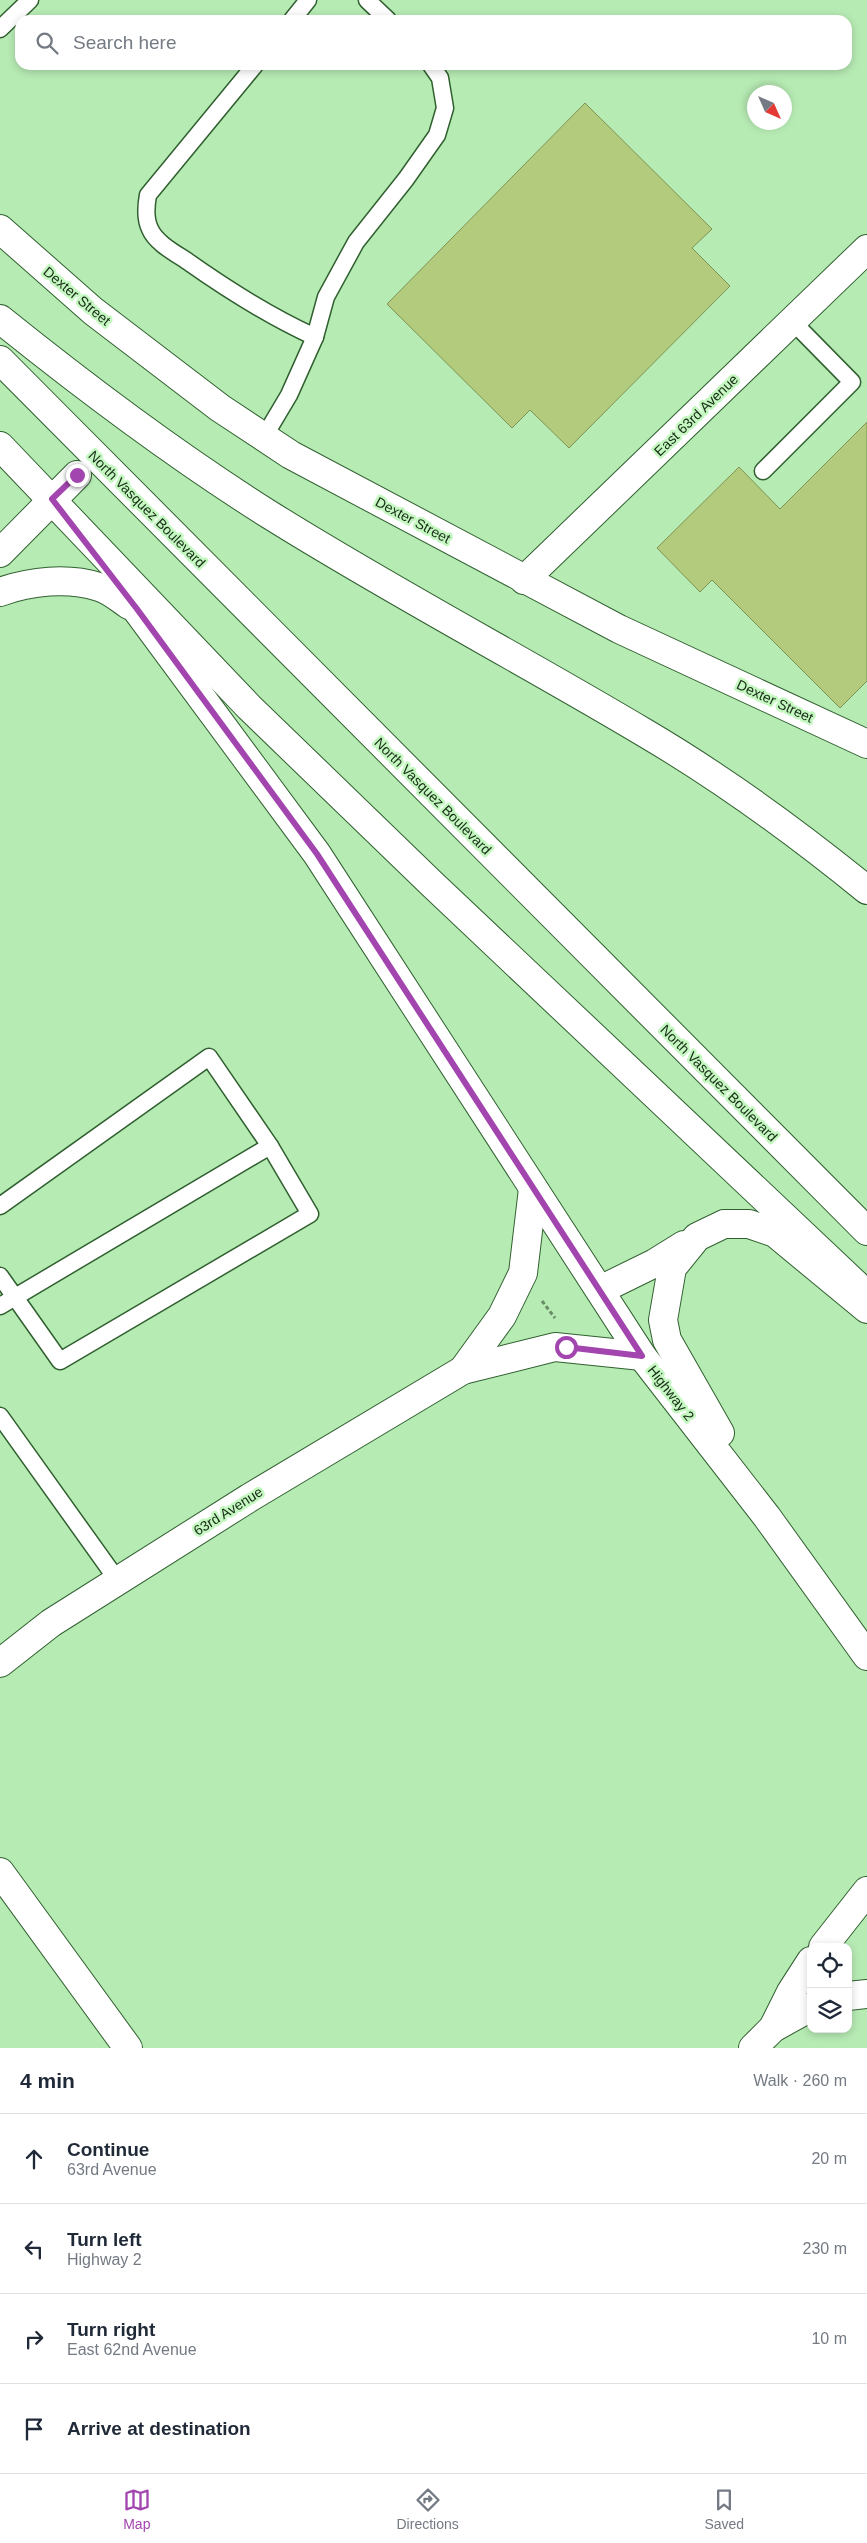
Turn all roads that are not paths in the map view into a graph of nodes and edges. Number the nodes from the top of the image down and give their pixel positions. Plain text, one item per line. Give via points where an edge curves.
1 (30, 0) edge
2 (308, 0) edge
3 (367, 0) edge
4 (296, 15) edge
5 (383, 15) edge
6 (0, 29) edge
7 (251, 70) edge
8 (434, 70) edge
9 (0, 229) edge
10 (866, 252) edge
11 (0, 319) edge
12 (793, 322) junction
13 (315, 337) junction
14 (0, 360) edge
15 (264, 437) junction
16 (0, 446) edge
17 (763, 471) dead end
18 (77, 475) dead end
19 (52, 499) junction
20 (0, 554) edge
21 (524, 580) junction
22 (0, 592) edge
23 (137, 609) junction
24 (867, 744) edge
25 (867, 890) edge
26 (270, 1146) junction
27 (533, 1189) junction
28 (0, 1206) edge
29 (867, 1230) edge
30 (697, 1237) junction
31 (0, 1276) edge
32 (600, 1290) junction
33 (867, 1295) edge
34 (14, 1296) junction
35 (0, 1306) edge
36 (867, 1309) edge
37 (642, 1356) junction
38 (463, 1370) junction
39 (0, 1416) edge
40 (767, 1517) junction
41 (118, 1581) junction
42 (867, 1656) edge
43 (0, 1663) edge
44 (0, 1872) edge
45 (867, 1891) edge
46 (825, 1943) edge
47 (807, 1967) edge
48 (867, 1994) edge
49 (852, 1996) edge
50 (807, 2009) edge
51 (773, 2028) junction
52 (128, 2048) edge
53 (753, 2048) edge

1 - 6 lane
2 - 4 lane
3 - 5 lane
7 - 13 lane via 148,195 146,209 150,229 163,244 237,296
8 - 13 lane via 440,78 445,108 437,136 356,242 326,297
9 - 15 main road, Dexter Street via 93,311 220,408
10 - 12 main road, East 63rd Avenue
11 - 25 main road via 126,418 260,509 647,734 795,834
12 - 17 lane via 852,382
12 - 21 main road, East 63rd Avenue
13 - 15 lane via 289,395
14 - 29 main road, North Vasquez Boulevard
15 - 21 main road, Dexter Street
16 - 19 main road
18 - 19 main road
19 - 20 main road
19 - 23 main road, Highway 2
19 - 33 main road via 249,707
21 - 24 main road, Dexter Street via 619,629
22 - 23 main road via 21,585 68,581 100,587
23 - 27 main road, Highway 2 via 317,854
26 - 28 lane via 209,1057
26 - 34 lane
26 - 34 lane via 310,1214 60,1361
27 - 32 main road, Highway 2
27 - 38 main road, 63rd Avenue via 523,1273 502,1316
30 - 32 main road via 656,1263
30 - 36 main road, Highway 2 via 724,1224 750,1224 775,1233
30 - 40 main road, Highway 2 via 672,1268 663,1320 667,1340
31 - 34 lane
32 - 37 main road, Highway 2
34 - 35 lane
37 - 38 main road, 63rd Avenue via 555,1347
37 - 40 main road, Highway 2
38 - 41 main road, 63rd Avenue
39 - 41 lane
40 - 42 main road, Highway 2
41 - 43 main road, 63rd Avenue via 51,1623
44 - 52 main road
45 - 46 main road
47 - 51 main road
48 - 49 main road
50 - 51 main road
51 - 53 main road

